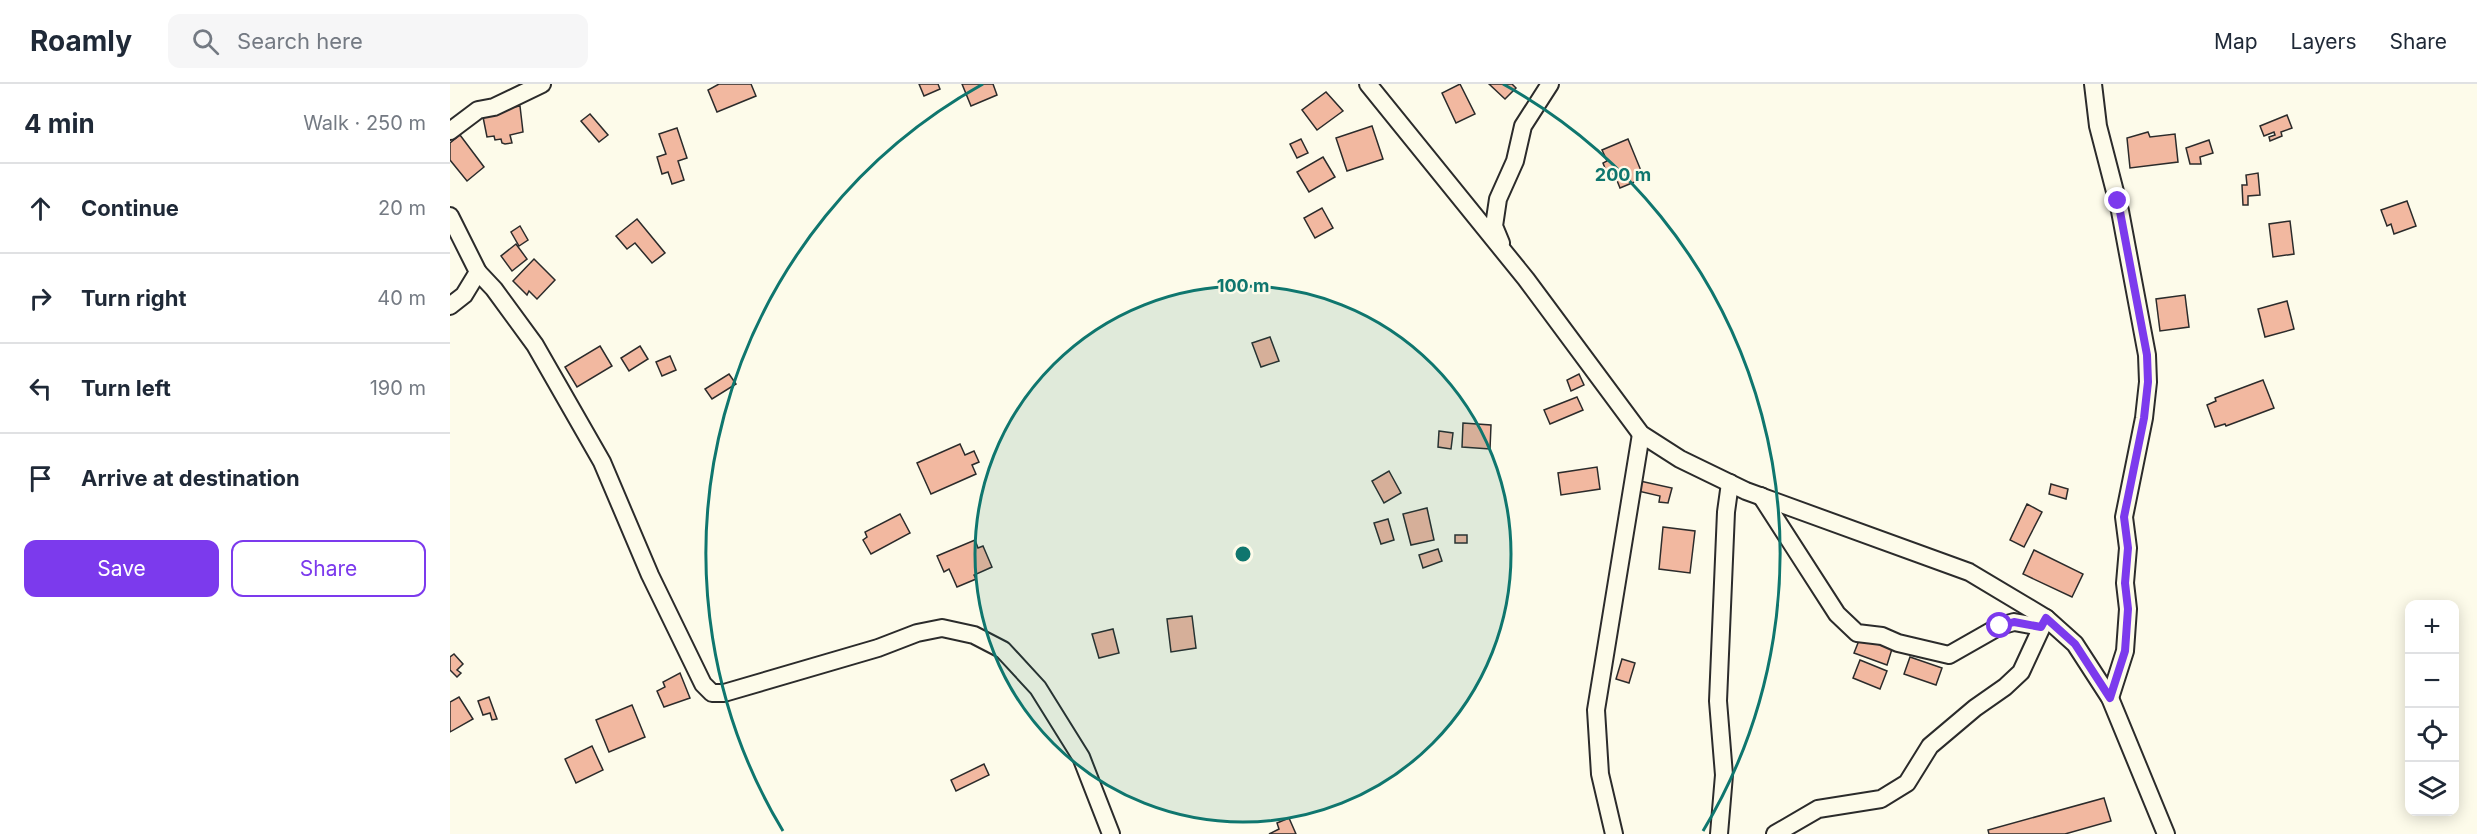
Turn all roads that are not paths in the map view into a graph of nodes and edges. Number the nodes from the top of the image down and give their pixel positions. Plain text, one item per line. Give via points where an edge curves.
1 (542, 84) edge
2 (1368, 84) edge
3 (1550, 84) edge
4 (2093, 84) edge
5 (450, 131) edge
6 (450, 216) edge
7 (1504, 253) junction
8 (478, 272) junction
9 (450, 306) edge
10 (1641, 434) junction
11 (1730, 483) junction
12 (1761, 496) junction
13 (2043, 622) junction
14 (2110, 698) junction
15 (1111, 834) edge
16 (1614, 834) edge
17 (1719, 834) edge
18 (1775, 834) edge
19 (2166, 834) edge

1 - 5 street via 494,107 478,110
2 - 7 street
3 - 7 street via 1522,126 1515,161 1498,199 1494,226
4 - 14 street via 2098,126 2118,201 2147,355 2148,382 2124,517 2128,548 2125,651
6 - 8 street
7 - 10 street
8 - 9 street via 464,295
8 - 15 street via 535,345 562,389 602,462 699,676 712,693 724,693 878,648 917,633 942,628 974,635 1003,650 1038,688 1081,757
10 - 11 street via 1680,459
10 - 16 street via 1596,710 1600,774
11 - 12 street
11 - 17 street via 1719,690 1724,775
12 - 13 street via 1969,572
12 - 13 street via 1837,614 1857,633 1949,655 2000,626
13 - 14 street via 2075,644
13 - 18 street via 2021,672 1930,746 1907,783 1881,800 1818,809
14 - 19 street

